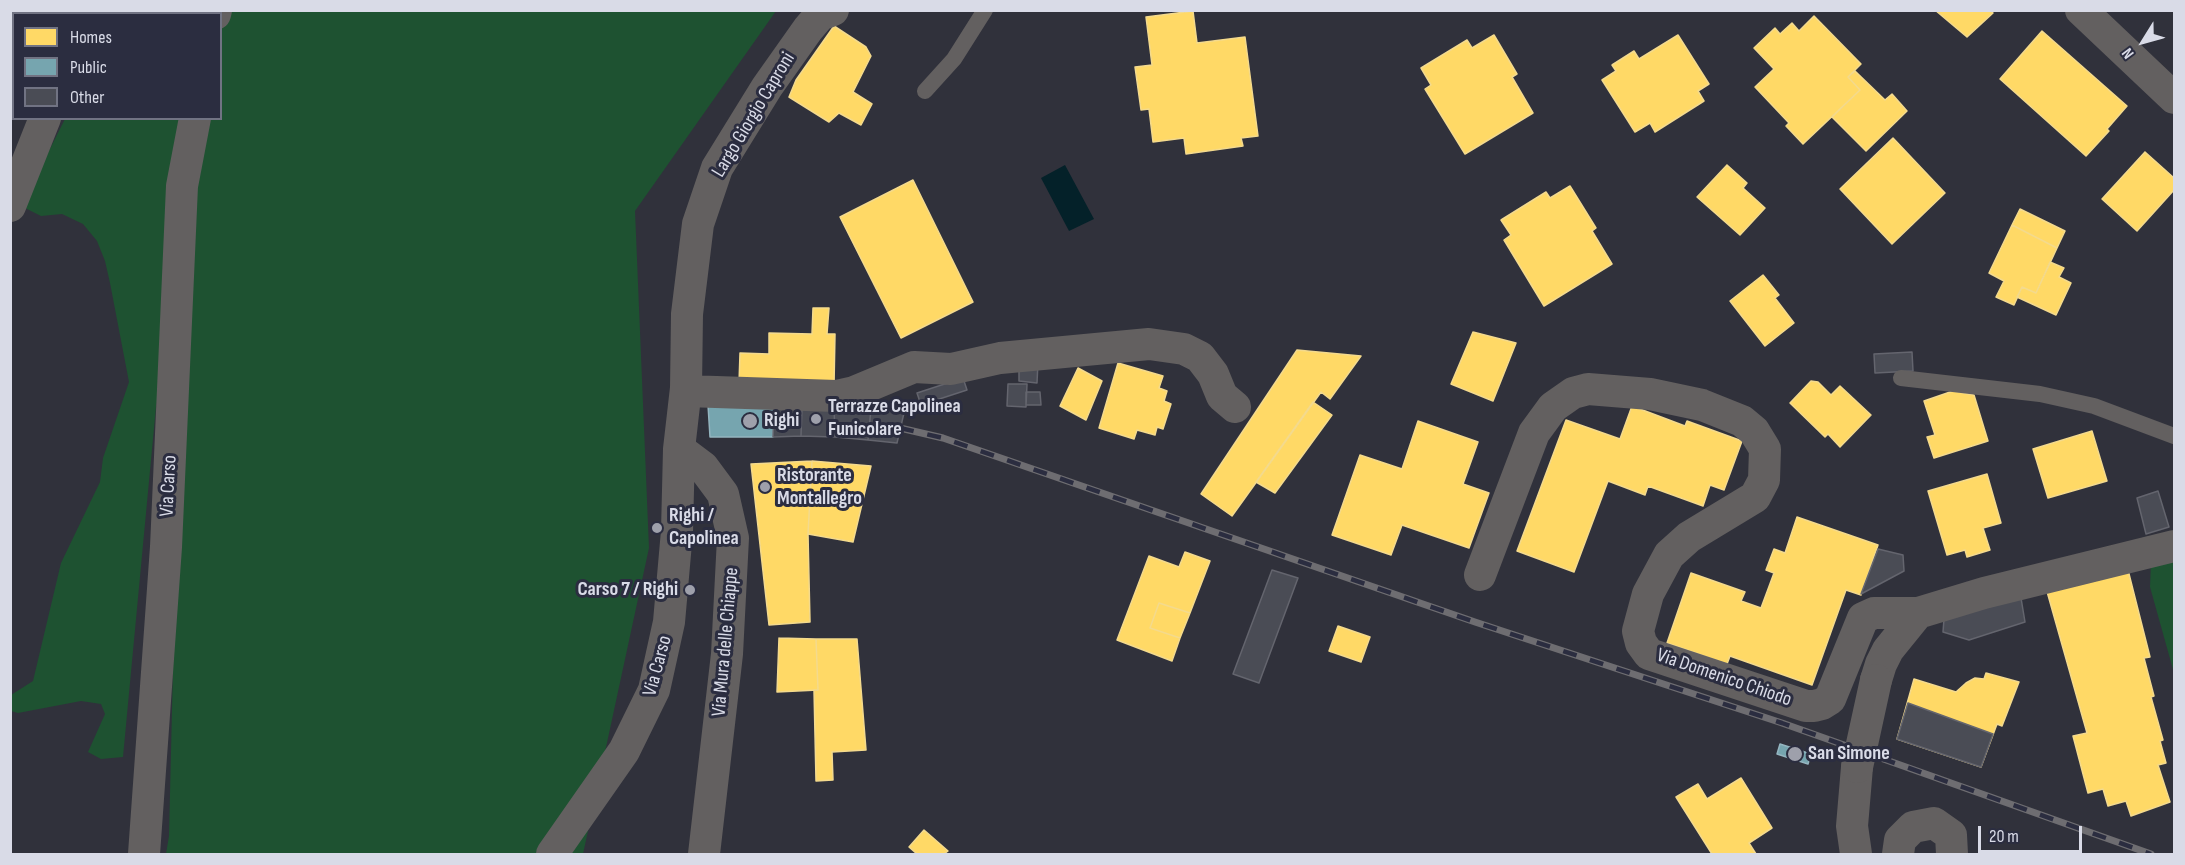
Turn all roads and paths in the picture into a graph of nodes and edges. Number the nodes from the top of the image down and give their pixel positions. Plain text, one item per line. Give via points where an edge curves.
1 (833, 10) edge
2 (985, 10) edge
3 (2081, 10) edge
4 (925, 91) dead end
5 (2175, 98) edge
6 (44, 120) edge
7 (195, 120) edge
8 (10, 206) edge
9 (1901, 378) dead end
10 (686, 391) junction
11 (1235, 407) dead end
12 (2175, 436) edge
13 (680, 449) junction
14 (2175, 546) edge
15 (1480, 575) dead end
16 (1918, 614) junction
17 (144, 855) edge
18 (552, 855) edge
19 (704, 855) edge
20 (1856, 855) edge
21 (1898, 855) edge
22 (1953, 855) edge

1 - 10 street, Largo Giorgio Caproni via 820,15 808,29 717,168 696,234 687,314
2 - 4 lane via 954,59
3 - 5 street
6 - 8 street
7 - 17 street, Via Carso via 182,186 166,547
9 - 12 lane via 2094,406
10 - 11 street via 836,396 914,367 951,369 1000,358 1149,344 1200,357 1222,396
10 - 13 street, Largo Giorgio Caproni
13 - 18 street, Via Carso via 669,622 654,690 624,751
13 - 19 street, Via Mura delle Chiappe via 703,467 723,494 733,538 727,654
14 - 16 street, Via Domenico Chiodo via 1984,593
15 - 16 street, Via Domenico Chiodo via 1534,433 1553,407 1588,389 1650,394 1702,405 1742,421 1765,449 1764,480 1755,497 1689,537 1668,555 1648,594 1638,631 1649,654 1814,706 1830,699 1863,618 1874,613
16 - 20 street, bridge via 1888,650 1876,680 1857,767 1852,826
21 - 22 street via 1900,840 1913,827 1934,823 1951,835

